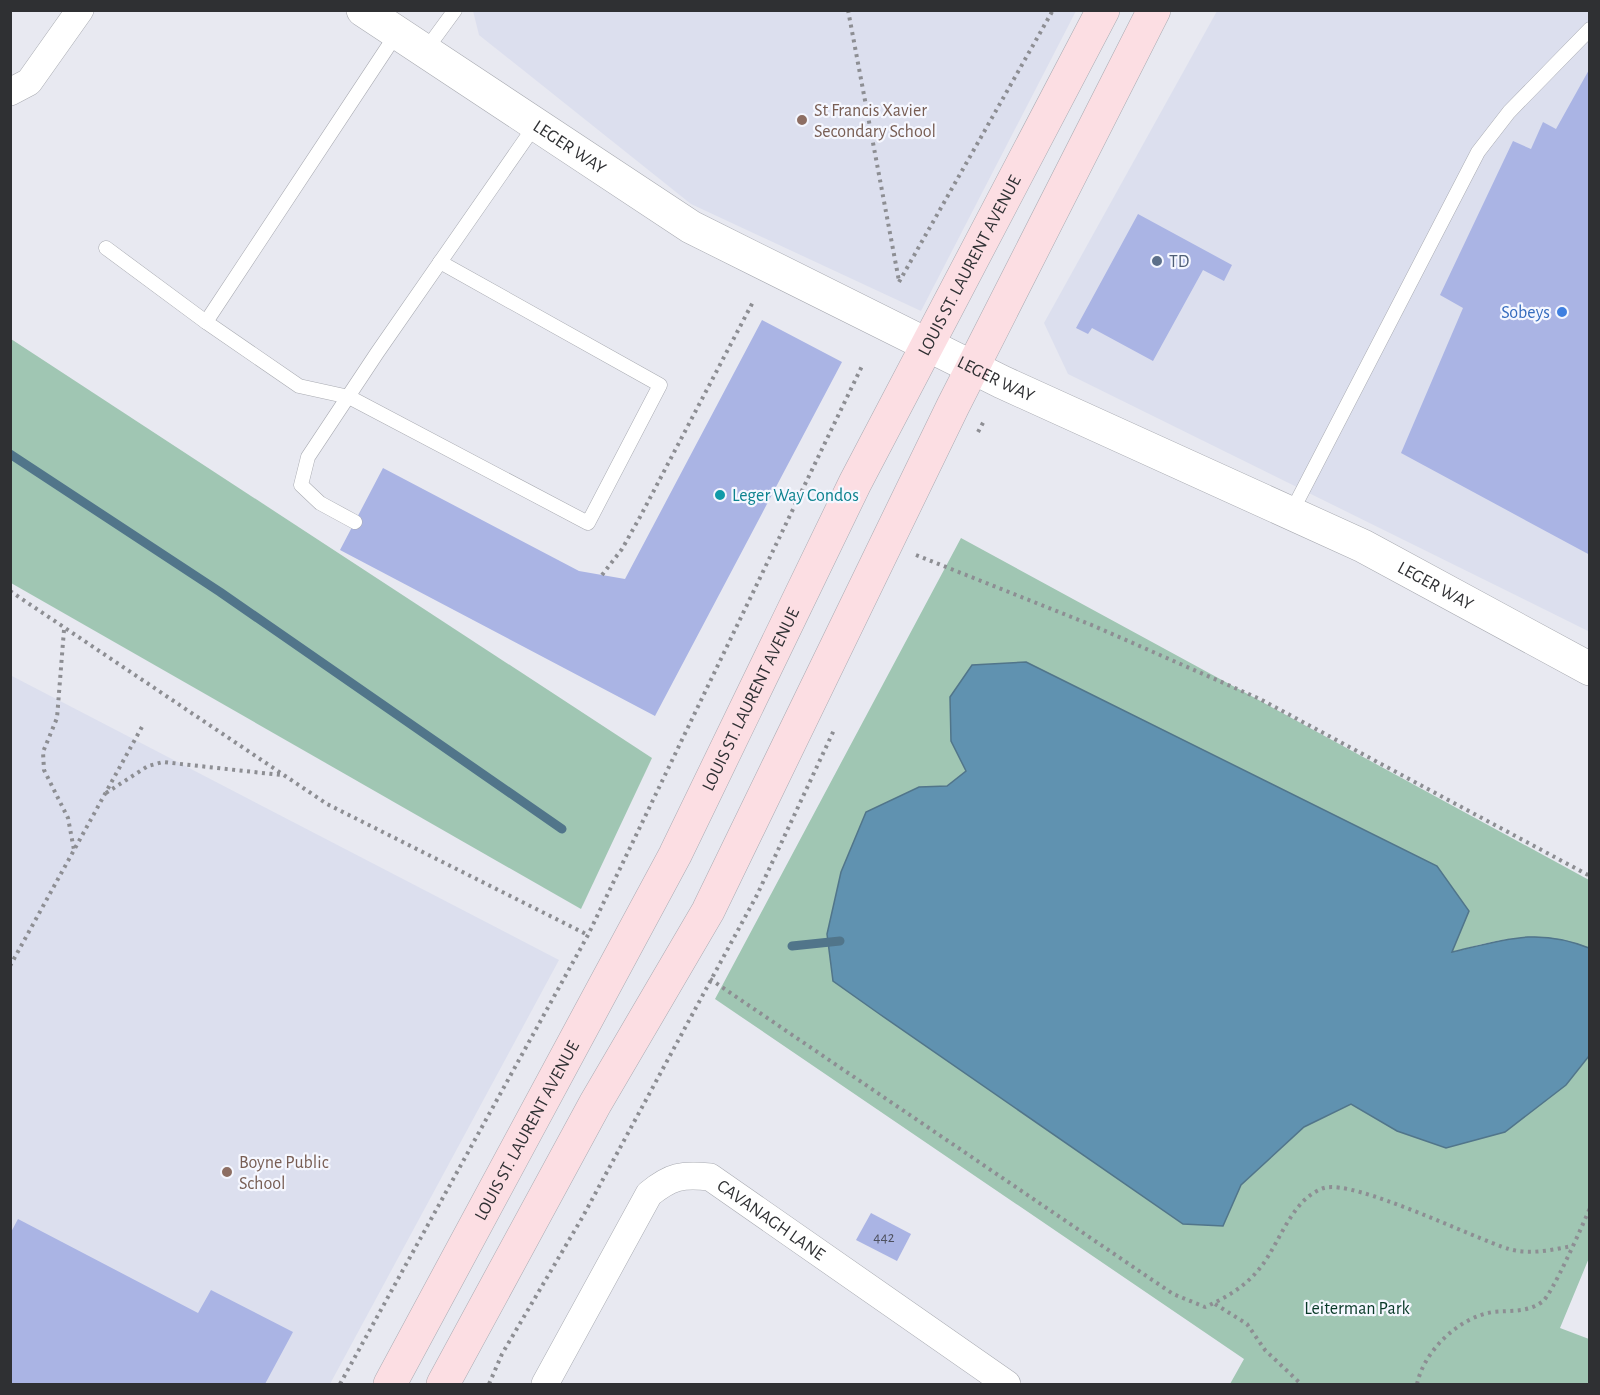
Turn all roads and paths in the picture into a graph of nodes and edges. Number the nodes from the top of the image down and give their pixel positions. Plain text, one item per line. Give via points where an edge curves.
1 (80, 10) edge
2 (363, 10) edge
3 (454, 10) edge
4 (848, 10) edge
5 (1053, 10) edge
6 (1104, 10) edge
7 (1154, 10) edge
8 (1590, 29) edge
9 (397, 33) junction
10 (425, 51) junction
11 (10, 92) edge
12 (536, 124) junction
13 (106, 248) dead end
14 (440, 262) junction
15 (754, 300) dead end
16 (206, 322) junction
17 (929, 345) junction
18 (974, 365) junction
19 (862, 366) dead end
20 (350, 397) junction
21 (1291, 513) junction
22 (355, 522) dead end
23 (915, 555) dead end
24 (602, 575) dead end
25 (10, 591) edge
26 (64, 630) junction
27 (1590, 669) edge
28 (143, 725) dead end
29 (284, 776) junction
30 (105, 794) junction
31 (74, 850) junction
32 (1590, 876) edge
33 (588, 935) junction
34 (10, 966) edge
35 (710, 979) dead end
36 (1590, 1208) edge
37 (1572, 1246) junction
38 (1214, 1303) junction
39 (340, 1384) edge
40 (390, 1384) edge
41 (443, 1384) edge
42 (545, 1384) edge
43 (1007, 1384) edge
44 (1300, 1384) edge
45 (1417, 1384) edge

1 - 11 street via 29,82
2 - 9 street, LEGER WAY
3 - 10 lane
4 - 5 path via 899,282
6 - 17 main road, LOUIS ST. LAURENT AVENUE
7 - 18 main road
8 - 21 lane via 1509,112 1478,152
9 - 10 street, LEGER WAY
9 - 16 lane
10 - 12 street, LEGER WAY
12 - 14 lane
12 - 17 street, LEGER WAY via 691,227
13 - 16 lane
14 - 20 lane
14 - 20 lane via 660,385 588,523
15 - 24 path via 640,517
16 - 20 lane via 298,386
17 - 18 street, LEGER WAY
17 - 40 main road, LOUIS ST. LAURENT AVENUE via 855,483 675,855
18 - 21 street, LEGER WAY via 1002,382
18 - 41 main road via 708,911 595,1104
19 - 33 path
20 - 22 lane via 308,457 301,485 320,503
21 - 27 street, LEGER WAY via 1363,546
23 - 32 path via 1094,626 1260,699
25 - 26 path
26 - 29 path
26 - 31 path via 57,718 43,752 44,770 68,818
28 - 30 path
29 - 30 path via 163,762 148,766
29 - 33 path via 327,804
30 - 31 path
31 - 34 path
33 - 39 path
35 - 38 path via 1173,1294 1205,1307
36 - 37 path
37 - 38 path via 1543,1251 1510,1249 1366,1193 1326,1187 1306,1197 1260,1269 1227,1298
37 - 45 path via 1544,1301 1522,1311 1491,1312 1462,1322 1436,1348 1420,1371
38 - 44 path via 1247,1324 1265,1350
42 - 43 street, CAVANAGH LANE via 649,1194 665,1181 686,1174 710,1176

